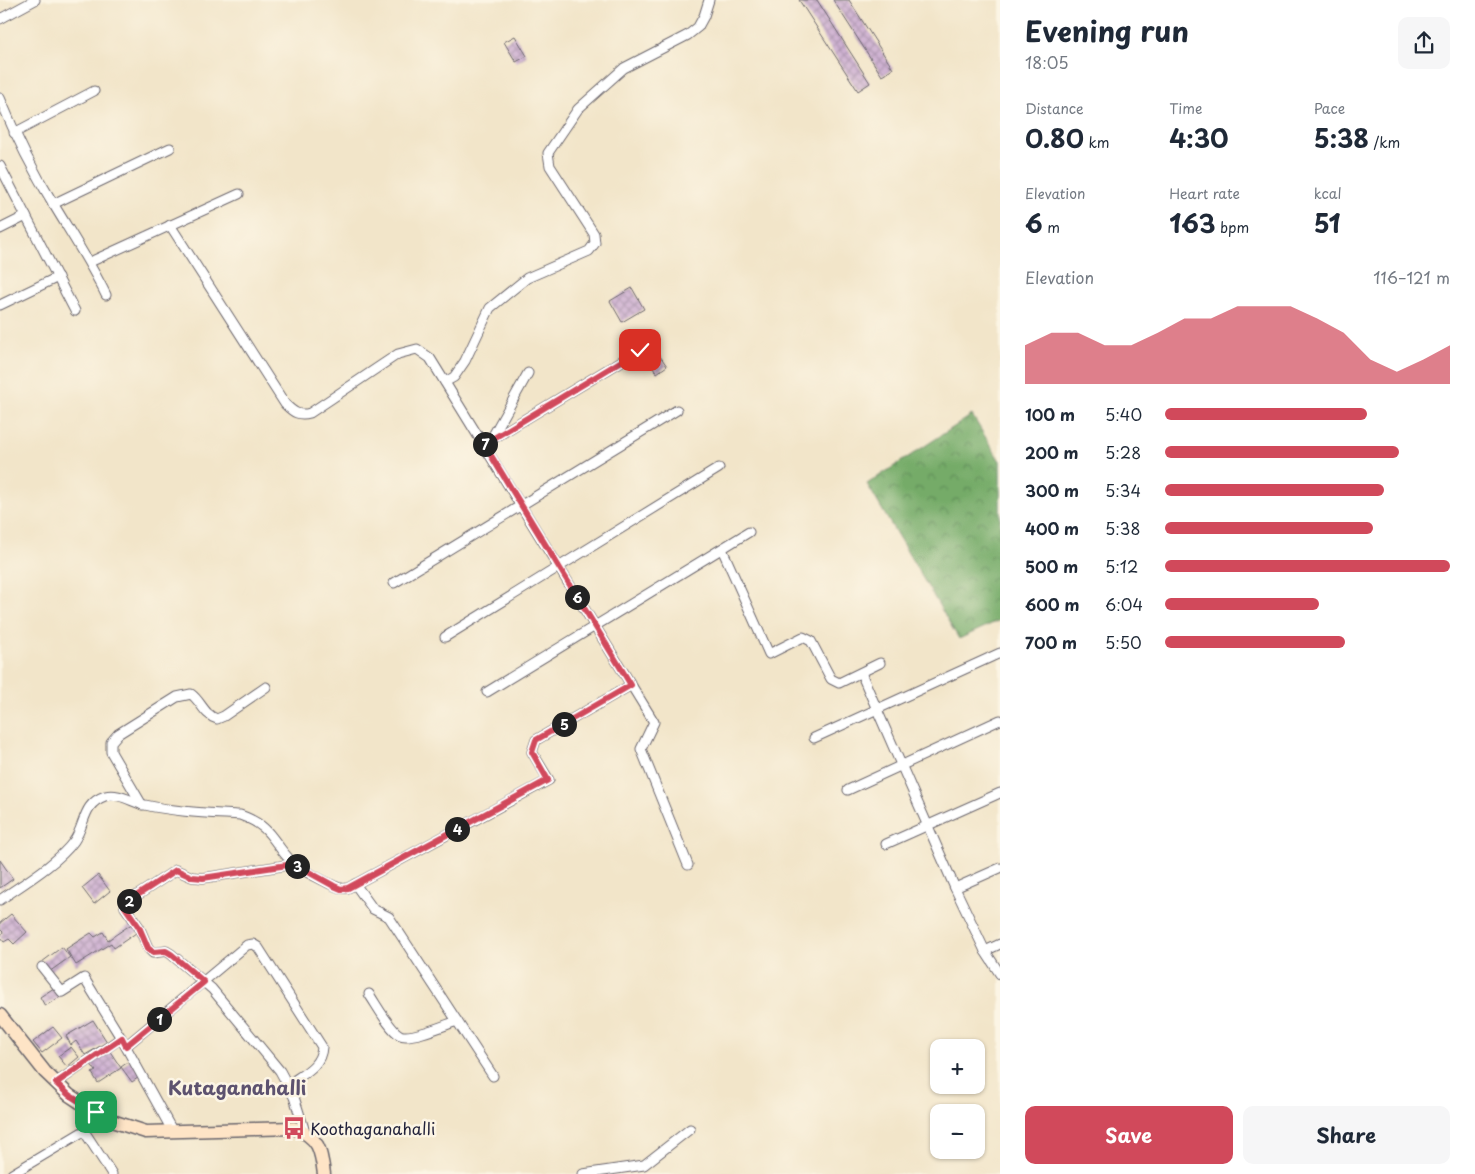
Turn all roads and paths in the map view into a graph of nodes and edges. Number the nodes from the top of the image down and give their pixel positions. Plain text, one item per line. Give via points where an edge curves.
1 (35, 0) edge
2 (709, 0) edge
3 (0, 19) edge
4 (94, 91) dead end
5 (0, 98) edge
6 (14, 133) junction
7 (170, 148) dead end
8 (0, 166) edge
9 (239, 194) dead end
10 (53, 204) junction
11 (26, 216) junction
12 (170, 225) junction
13 (0, 229) edge
14 (90, 262) junction
15 (58, 277) junction
16 (106, 295) dead end
17 (0, 305) edge
18 (75, 311) dead end
19 (640, 350) dead end
20 (528, 373) dead end
21 (445, 382) junction
22 (677, 410) dead end
23 (487, 443) junction
24 (719, 468) dead end
25 (521, 505) junction
26 (749, 532) dead end
27 (722, 549) junction
28 (559, 567) junction
29 (394, 583) dead end
30 (595, 626) junction
31 (445, 637) dead end
32 (1000, 653) edge
33 (880, 663) dead end
34 (861, 672) junction
35 (631, 685) junction
36 (266, 687) dead end
37 (487, 692) dead end
38 (877, 709) junction
39 (1000, 720) edge
40 (814, 738) dead end
41 (902, 765) junction
42 (848, 790) dead end
43 (1000, 793) edge
44 (142, 805) junction
45 (928, 825) junction
46 (886, 844) dead end
47 (294, 864) junction
48 (688, 865) dead end
49 (1000, 868) edge
50 (355, 884) junction
51 (955, 888) junction
52 (0, 900) edge
53 (1000, 944) edge
54 (985, 951) junction
55 (42, 967) dead end
56 (1000, 974) edge
57 (204, 982) junction
58 (369, 994) dead end
59 (0, 1015) edge
60 (457, 1021) junction
61 (124, 1042) junction
62 (493, 1076) dead end
63 (56, 1083) junction
64 (288, 1084) junction
65 (96, 1112) junction
66 (690, 1129) dead end
67 (84, 1131) junction
68 (173, 1132) junction
69 (305, 1132) junction
70 (644, 1165) junction
71 (12, 1174) edge
72 (112, 1174) edge
73 (324, 1174) edge
74 (583, 1174) edge
75 (633, 1174) edge

1 - 3 street
2 - 21 street via 698,27 624,68 578,109 548,153 550,166 594,234 595,243 590,251 528,278 490,308 466,361 454,377
4 - 6 street
5 - 6 street
6 - 10 street
7 - 10 street
8 - 11 street
9 - 12 street
10 - 14 street
11 - 13 street
11 - 15 street
12 - 14 street
12 - 21 street via 292,411 301,415 310,412 398,354 417,349 430,358
14 - 16 street
15 - 17 street
15 - 18 street
19 - 23 street
20 - 23 street
21 - 23 street
22 - 25 street
23 - 25 street
24 - 28 street
25 - 28 street
25 - 29 street
26 - 27 street
27 - 30 street
27 - 34 street via 769,654 803,637 811,641 831,679 839,683
28 - 30 street
28 - 31 street
30 - 35 street
30 - 37 street
32 - 38 street
33 - 34 street
34 - 38 street
35 - 48 street via 654,722 641,749
35 - 50 street via 536,740 532,752 548,780
36 - 44 street via 217,719 207,714 191,694 177,696 118,734 111,742 112,752
38 - 40 street
38 - 41 street
39 - 41 street
41 - 42 street
41 - 45 street
43 - 45 street
44 - 47 street via 240,815 269,831
44 - 52 street via 107,795 93,802 75,840 59,857
45 - 46 street
45 - 51 street
47 - 50 street via 341,889
47 - 57 street via 203,878 176,870 127,902 125,907 148,948 153,952 171,954
49 - 51 street
50 - 60 street via 376,912 389,916
51 - 54 street
53 - 54 street
54 - 56 street
55 - 61 street via 62,992 84,978
57 - 61 street
57 - 64 street
57 - 64 street via 247,945 258,947 322,1048 316,1065
58 - 60 street via 400,1035 410,1036
59 - 63 street
60 - 62 street
61 - 63 street
61 - 68 street
63 - 65 street
64 - 69 street
65 - 67 street
65 - 68 street via 146,1132
66 - 70 street
67 - 71 street
67 - 72 street
68 - 69 street via 294,1128
69 - 73 street via 317,1143
70 - 74 street
70 - 75 street

